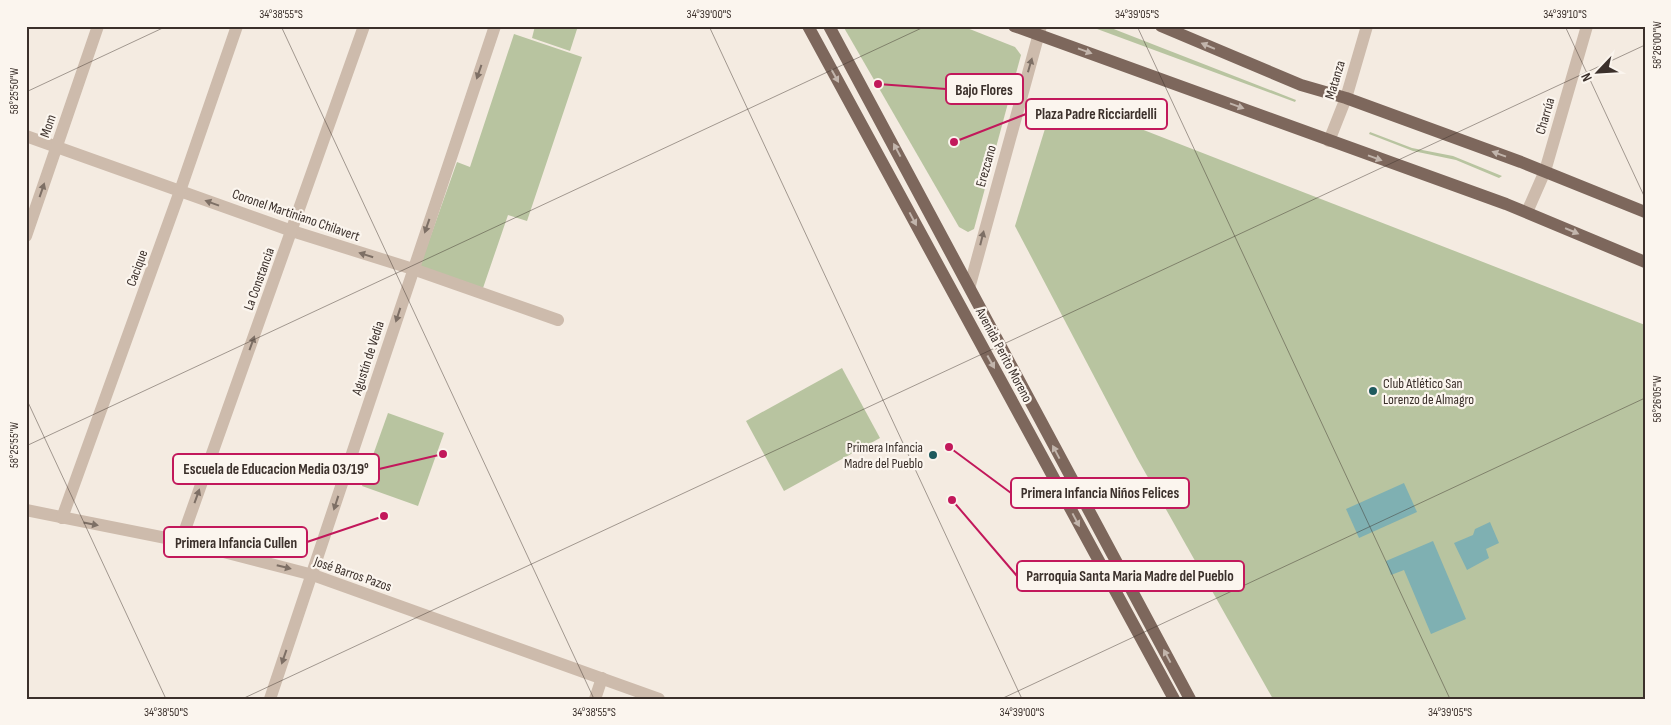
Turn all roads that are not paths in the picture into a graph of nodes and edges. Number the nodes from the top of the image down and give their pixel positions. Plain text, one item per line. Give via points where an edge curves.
1 (98, 26) edge
2 (237, 26) edge
3 (364, 26) edge
4 (495, 26) edge
5 (808, 26) edge
6 (829, 26) edge
7 (1014, 26) edge
8 (1161, 26) edge
9 (1367, 26) edge
10 (1586, 26) edge
11 (1040, 30) edge
12 (1346, 98) junction
13 (26, 136) edge
14 (1330, 141) junction
15 (56, 147) junction
16 (1545, 171) junction
17 (180, 191) junction
18 (1526, 212) junction
19 (1645, 212) edge
20 (292, 231) junction
21 (26, 236) edge
22 (1645, 262) edge
23 (413, 269) junction
24 (970, 285) junction
25 (558, 320) dead end
26 (26, 510) edge
27 (62, 518) junction
28 (181, 542) junction
29 (313, 575) junction
30 (602, 678) junction
31 (270, 699) edge
32 (595, 699) edge
33 (660, 699) edge
34 (1174, 699) edge
35 (1190, 699) edge

1 - 15 street, Mom
2 - 17 street, Cacique
3 - 20 street, La Constancia
4 -> 23 street, Agustín de Vedia
5 -> 34 main road, Avenida Perito Moreno
24 -> 6 main road, Avenida Perito Moreno
7 - 11 main road
12 -> 8 main road via 1301,85
9 - 12 street, Matanza
10 - 16 street, Charrúa
11 -> 14 main road
24 -> 11 street, Erezcano
12 - 14 street, Matanza
16 -> 12 main road
13 - 15 street, Coronel Martiniano Chilavert
14 -> 18 main road
15 - 17 street, Coronel Martiniano Chilavert
21 -> 15 street, Mom
16 - 18 street, Charrúa
16 - 19 main road
20 -> 17 street, Coronel Martiniano Chilavert
17 - 27 street, Cacique
18 -> 22 main road
23 -> 20 street, Coronel Martiniano Chilavert
28 -> 20 street, La Constancia
23 - 25 street, Coronel Martiniano Chilavert
23 -> 29 street, Agustín de Vedia
35 -> 24 main road, Avenida Perito Moreno via 1027,399
26 - 27 street, José Barros Pazos
27 -> 28 street, José Barros Pazos
28 -> 29 street, José Barros Pazos
29 - 30 street, José Barros Pazos
29 -> 31 street, Agustín de Vedia
30 - 32 street
30 - 33 street, José Barros Pazos

